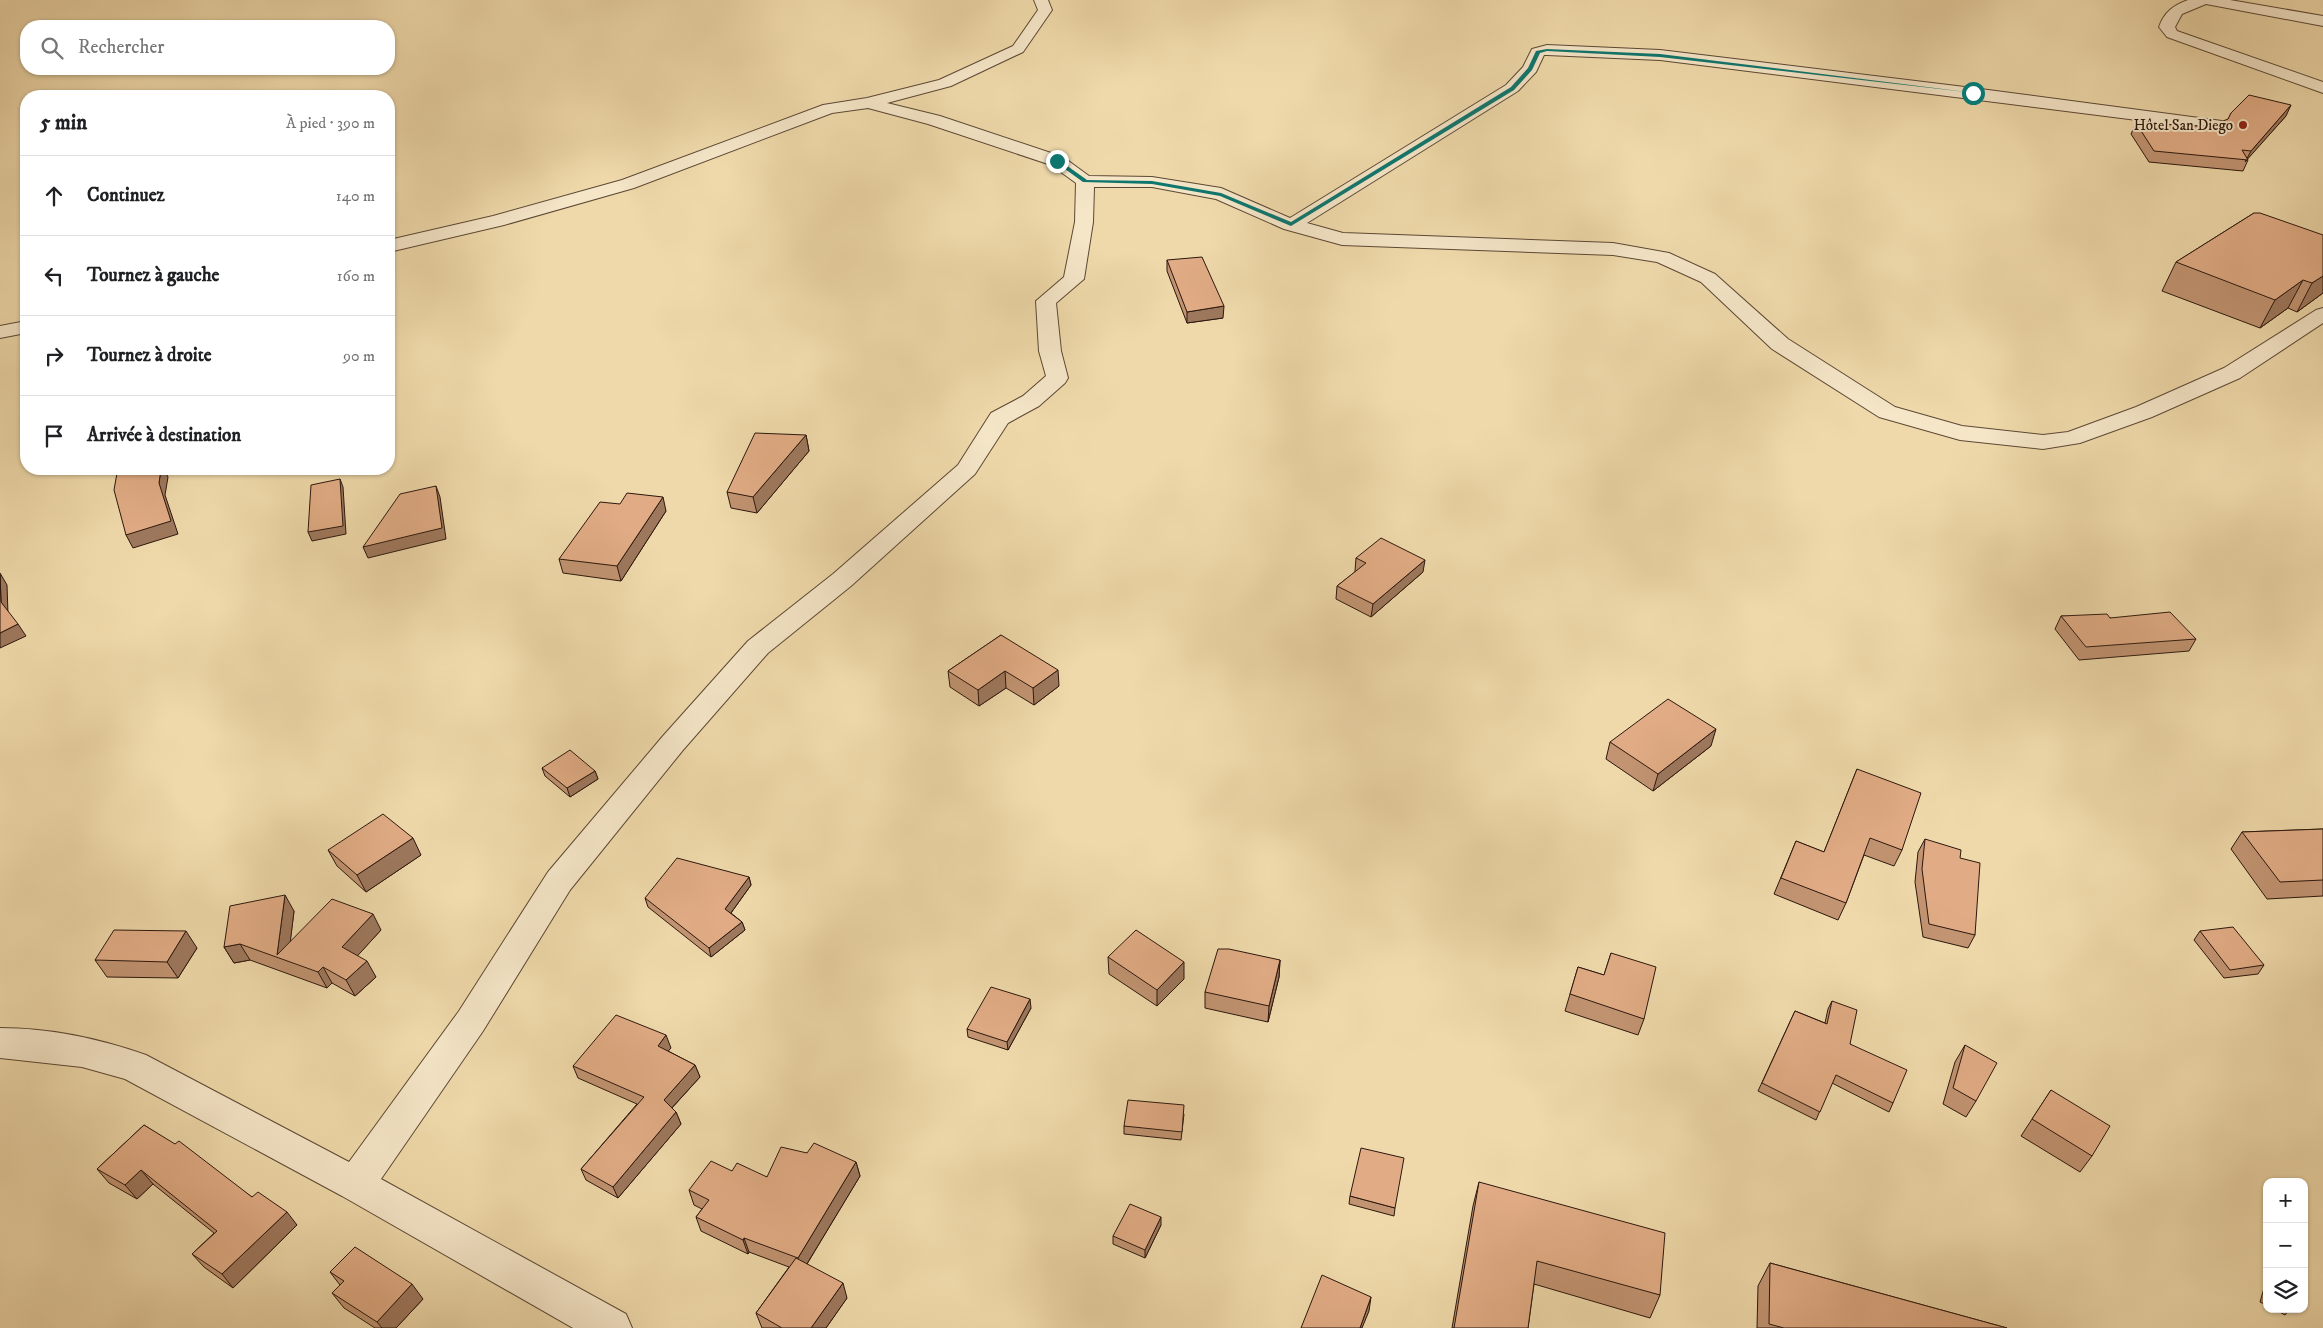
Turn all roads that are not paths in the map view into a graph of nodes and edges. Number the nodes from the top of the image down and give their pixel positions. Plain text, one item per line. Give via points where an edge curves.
1 (1041, 0) edge
2 (2205, 0) edge
3 (2323, 21) edge
4 (2323, 88) edge
5 (868, 103) junction
6 (2216, 125) edge
7 (1085, 181) junction
8 (1291, 225) junction
9 (395, 245) edge
10 (2323, 314) edge
11 (20, 328) edge
12 (0, 332) edge
13 (0, 1043) edge
14 (356, 1184) junction
15 (612, 1328) edge

1 - 5 street via 1044,10 1018,49 945,83
2 - 3 street
2 - 4 street via 2185,6 2169,18 2168,27 2172,34
5 - 7 street via 934,120 1057,161
5 - 9 street via 805,116 628,184 497,221
6 - 8 street via 1660,55 1547,50 1538,52 1530,69 1512,88
7 - 8 street via 1152,182 1221,194
7 - 14 street via 1084,222 1074,279 1046,301 1050,351 1057,378 1031,401 999,418 967,469 842,580 758,647 672,743 559,881 471,1021
8 - 10 street via 1342,239 1613,249 1662,257 1708,278 1780,344 1887,412 1960,433 2043,442 2072,438 2232,373
11 - 12 street
13 - 14 street via 82,1052 134,1066
14 - 15 street

